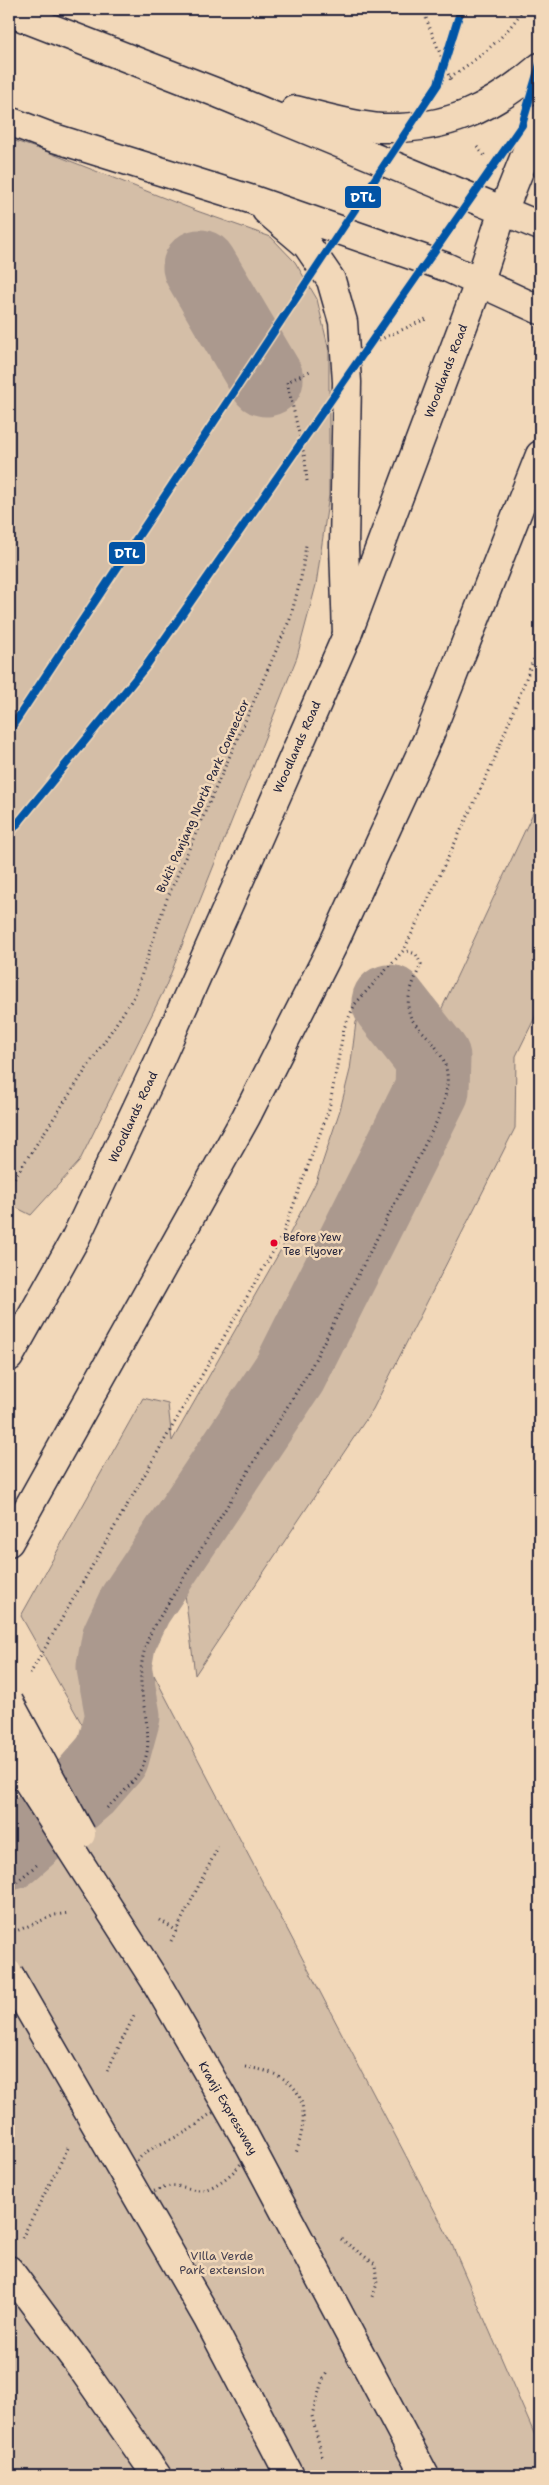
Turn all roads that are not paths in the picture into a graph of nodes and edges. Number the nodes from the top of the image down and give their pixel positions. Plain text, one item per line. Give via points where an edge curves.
1 (9, 12) edge
2 (540, 67) edge
3 (215, 92) junction
4 (540, 118) edge
5 (9, 121) edge
6 (253, 200) junction
7 (503, 211) junction
8 (540, 226) edge
9 (480, 283) junction
10 (540, 310) edge
11 (540, 455) edge
12 (347, 634) junction
13 (9, 1357) edge
14 (9, 1542) edge
15 (9, 1702) edge
16 (9, 1752) edge
17 (9, 1974) edge
18 (156, 1982) junction
19 (9, 2270) edge
20 (158, 2476) edge
21 (290, 2476) edge
22 (425, 2476) edge

1 - 3 main road
2 - 3 main road via 482,109 438,123 381,128
3 - 7 main road
4 - 7 main road, Woodlands Road
5 - 6 main road
6 - 9 main road via 446,267
6 - 12 main road via 307,246 331,280 343,322 347,382 344,546
7 - 8 main road
7 - 9 main road, Woodlands Road
9 - 10 main road
9 - 12 main road, Woodlands Road
11 - 14 main road via 429,736 332,947 246,1116
12 - 13 main road, Woodlands Road via 160,1059 75,1239
15 - 18 main road, bridge
16 - 18 main road, Kranji Expressway, bridge
17 - 21 main road, bridge via 208,2319
18 - 22 main road, Kranji Expressway, bridge via 245,2137
19 - 20 main road

